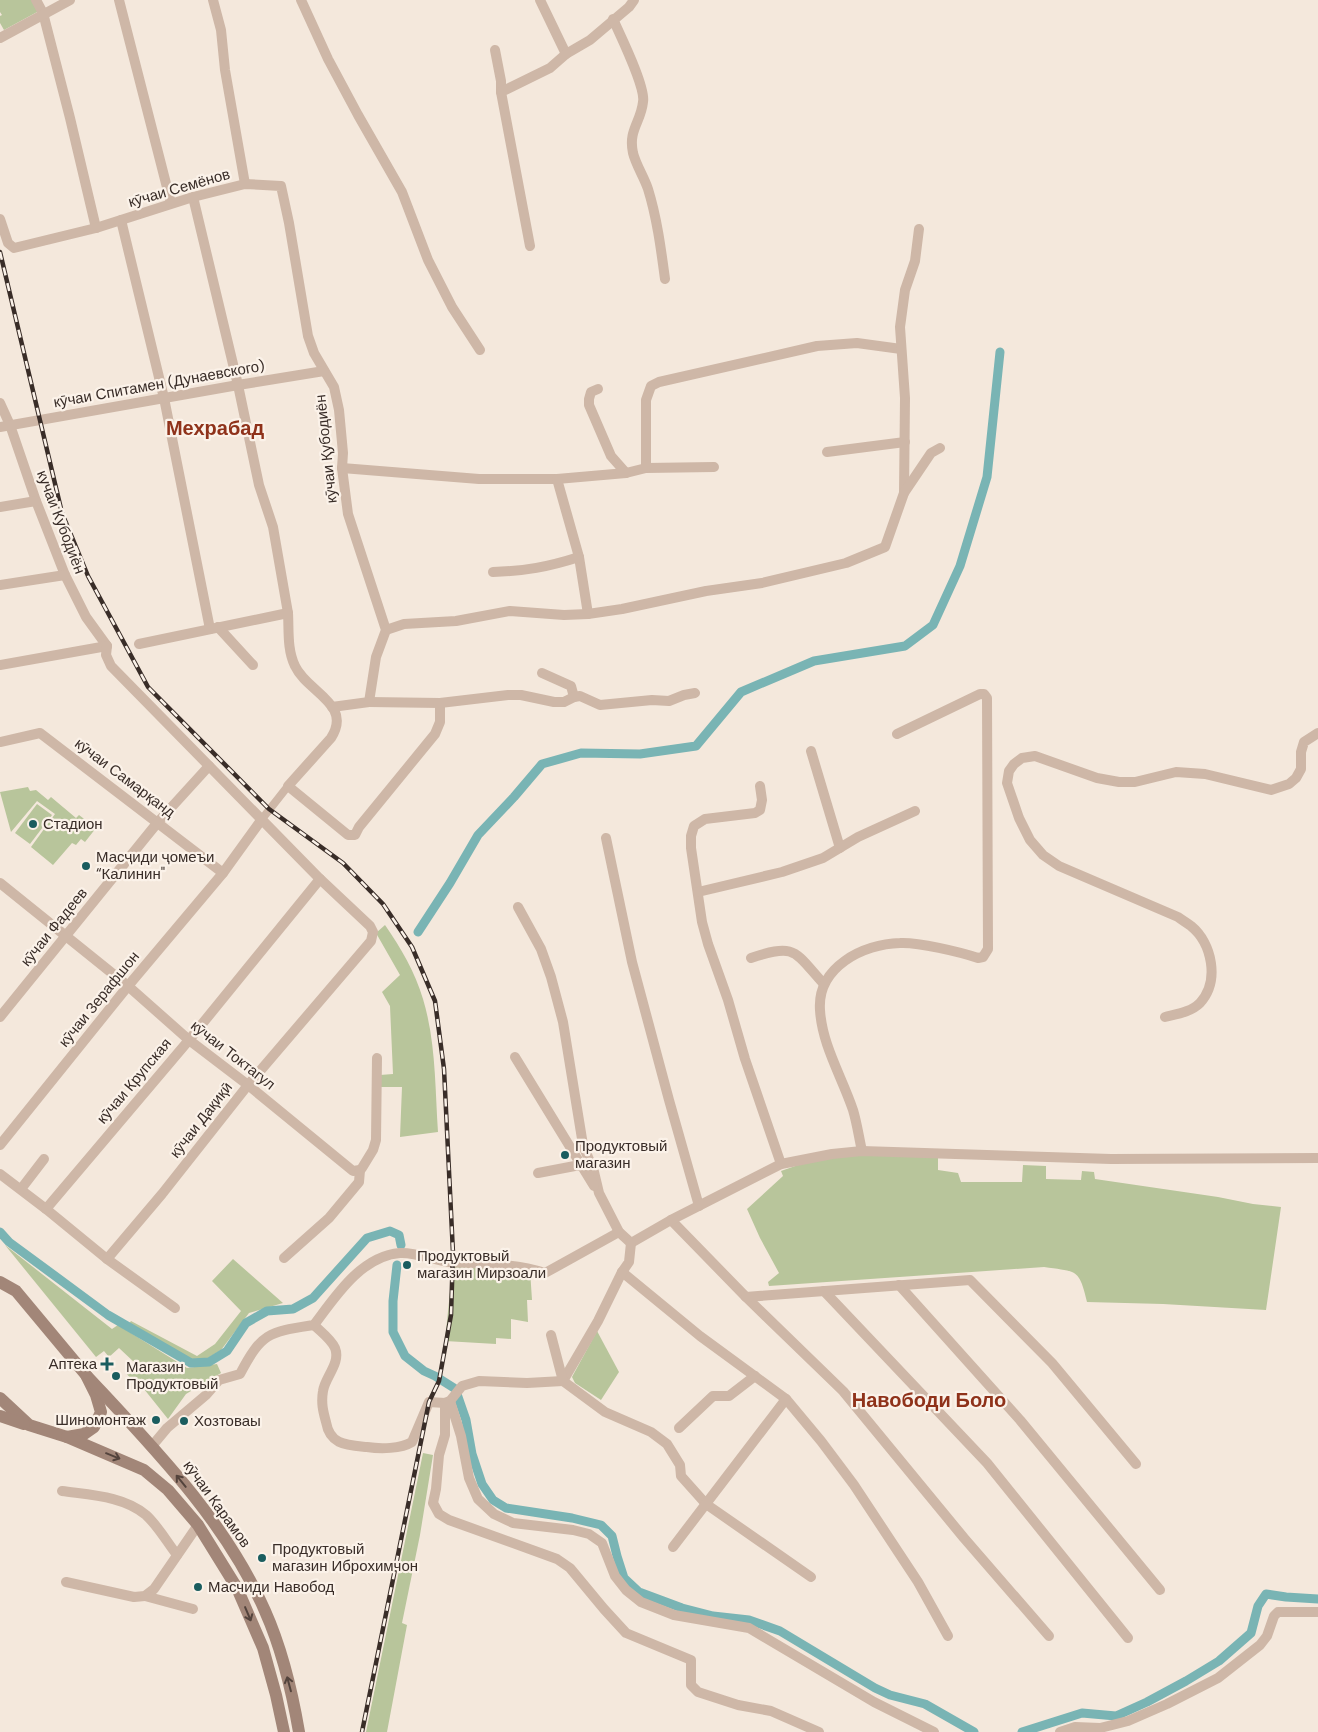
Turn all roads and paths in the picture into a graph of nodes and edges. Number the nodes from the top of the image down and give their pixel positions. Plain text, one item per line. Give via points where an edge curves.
1 (36, 0) edge
2 (70, 0) edge
3 (119, 0) edge
4 (213, 0) edge
5 (301, 0) edge
6 (540, 0) edge
7 (634, 0) edge
8 (43, 13) junction
9 (613, 19) junction
10 (0, 38) edge
11 (495, 50) dead end
12 (566, 54) junction
13 (501, 92) junction
14 (245, 184) junction
15 (280, 186) joint
16 (192, 197) junction
17 (171, 203) junction
18 (0, 219) edge
19 (121, 220) junction
20 (96, 228) junction
21 (919, 229) dead end
22 (530, 246) dead end
23 (665, 279) dead end
24 (901, 349) junction
25 (480, 350) dead end
26 (324, 371) junction
27 (238, 384) junction
28 (598, 389) dead end
29 (164, 398) junction
30 (0, 403) edge
31 (5, 426) edge
32 (905, 442) junction
33 (940, 448) dead end
34 (827, 452) dead end
35 (714, 467) dead end
36 (342, 468) junction
37 (646, 468) junction
38 (626, 473) junction
39 (557, 479) junction
40 (904, 493) junction
41 (36, 501) junction
42 (0, 507) edge
43 (578, 557) junction
44 (493, 572) dead end
45 (65, 574) junction
46 (0, 585) edge
47 (288, 612) junction
48 (588, 614) junction
49 (214, 628) junction
50 (386, 630) junction
51 (139, 644) dead end
52 (107, 646) junction
53 (0, 665) edge
54 (253, 665) dead end
55 (542, 673) dead end
56 (695, 693) dead end
57 (574, 697) junction
58 (370, 702) junction
59 (440, 703) junction
60 (332, 707) junction
61 (1318, 733) edge
62 (897, 734) dead end
63 (0, 742) edge
64 (811, 751) dead end
65 (209, 766) junction
66 (288, 786) junction
67 (760, 786) dead end
68 (915, 811) dead end
69 (262, 819) junction
70 (158, 822) junction
71 (606, 838) dead end
72 (840, 848) junction
73 (223, 873) junction
74 (320, 879) junction
75 (1, 885) edge
76 (698, 892) junction
77 (518, 907) dead end
78 (372, 929) joint
79 (66, 936) junction
80 (751, 958) dead end
81 (823, 983) junction
82 (128, 986) junction
83 (1165, 1016) dead end
84 (0, 1017) edge
85 (189, 1040) junction
86 (515, 1057) dead end
87 (377, 1058) dead end
88 (248, 1085) junction
89 (0, 1145) edge
90 (862, 1151) junction
91 (1318, 1158) edge
92 (44, 1159) dead end
93 (781, 1164) junction
94 (580, 1165) junction
95 (360, 1170) junction
96 (538, 1173) dead end
97 (0, 1174) edge
98 (21, 1189) junction
99 (599, 1193) junction
100 (699, 1206) junction
101 (46, 1209) junction
102 (671, 1220) junction
103 (619, 1232) junction
104 (631, 1243) junction
105 (284, 1258) dead end
106 (107, 1259) junction
107 (0, 1272) edge
108 (622, 1272) junction
109 (0, 1282) edge
110 (899, 1285) junction
111 (16, 1291) junction
112 (824, 1291) junction
113 (746, 1297) junction
114 (175, 1308) dead end
115 (314, 1325) junction
116 (551, 1335) dead end
117 (86, 1375) junction
118 (756, 1376) junction
119 (562, 1381) junction
120 (0, 1398) edge
121 (786, 1399) junction
122 (448, 1402) junction
123 (0, 1416) edge
124 (29, 1425) junction
125 (679, 1428) dead end
126 (67, 1437) junction
127 (152, 1446) junction
128 (1136, 1464) dead end
129 (62, 1491) dead end
130 (706, 1504) junction
131 (198, 1525) junction
132 (673, 1547) dead end
133 (177, 1555) junction
134 (811, 1577) dead end
135 (66, 1582) dead end
136 (1160, 1590) dead end
137 (145, 1596) junction
138 (193, 1610) dead end
139 (1318, 1612) edge
140 (948, 1636) dead end
141 (1049, 1636) dead end
142 (1128, 1638) dead end
143 (1073, 1730) edge
144 (284, 1732) edge
145 (300, 1732) edge
146 (819, 1732) edge
147 (934, 1732) edge
148 (1060, 1732) edge

1 - 8 street
2 - 8 street
3 - 17 street
4 - 14 street via 221,30
5 - 25 street via 353,107 402,192 428,260 452,307
6 - 12 street
7 - 9 street
8 - 10 street
8 - 20 street
9 - 12 street via 590,40
9 - 23 street via 644,100 632,134 633,154 648,187 656,218
11 - 13 street
12 - 13 street via 550,68
13 - 22 street
14 - 15 street, кӯчаи Семёнов
14 - 16 street, кӯчаи Семёнов
15 - 26 street, кӯчаи Қубодиён via 310,345
16 - 17 street, кӯчаи Семёнов
16 - 27 street
17 - 19 street, кӯчаи Семёнов
18 - 20 street, кӯчаи Семёнов via 8,243 14,248
19 - 20 street, кӯчаи Семёнов
19 - 29 street
21 - 24 street via 915,261 905,290
24 - 32 street
24 - 37 street via 857,342 817,346 659,382 651,386 646,400
26 - 27 street, кӯчаи Спитамен (Дунаевского)
26 - 36 street, кӯчаи Қубодиён via 337,397
27 - 29 street, кӯчаи Спитамен (Дунаевского)
27 - 47 street via 258,485 273,526
28 - 38 street via 588,399 589,405 611,456
29 - 31 street, кӯчаи Спитамен (Дунаевского)
29 - 49 street
30 - 31 street, кучаи Кубодиён
31 - 41 street, кучаи Кубодиён
32 - 34 street
32 - 40 street
33 - 40 street via 932,453
35 - 37 street
36 - 39 street via 479,478
36 - 50 street, кӯчаи Қубодиён via 348,514
37 - 38 street
38 - 39 street
39 - 43 street
40 - 48 street via 885,547 868,555 762,582
41 - 42 street
41 - 45 street, кучаи Кубодиён
43 - 44 street via 552,566
43 - 48 street
45 - 46 street
45 - 52 street, кучаи Кубодиён via 86,617
47 - 49 street
47 - 60 street via 295,668
48 - 50 street via 510,611 456,621 404,624
49 - 51 street
49 - 54 street
50 - 58 street via 376,657
52 - 53 street
52 - 65 street, кучаи Кубодиён via 106,655 112,666
55 - 57 street via 571,686
56 - 57 street via 669,701 600,705 580,696
57 - 59 street via 561,702 521,694
58 - 59 street
58 - 60 street
59 - 66 street via 440,722 434,734 355,835 344,833
60 - 66 street via 338,717 336,730
61 - 83 street via 1304,742 1301,769 1296,778 1271,790 1205,774 1176,772 1134,782 1119,782 1097,778 1035,756 1022,758 1009,771 1007,783 1019,818 1030,840 1043,854 1058,866 1178,917 1192,926 1204,943 1211,960 1212,977 1207,991 1200,1003 1186,1012
62 - 81 street via 980,694 987,698 988,949 983,957 978,958 901,942 878,946 854,955 835,968
63 - 70 street, кӯчаи Самарқанд via 40,733
64 - 72 street
65 - 69 street, кучаи Кубодиён
65 - 70 street, кӯчаи Фадеев
66 - 69 street
67 - 76 street via 760,810 705,819 692,830 691,848
68 - 72 street
69 - 73 street
69 - 74 street, кучаи Кубодиён
70 - 73 street, кӯчаи Самарқанд
70 - 79 street, кӯчаи Фадеев
71 - 100 street via 632,962
72 - 76 street via 823,858 782,872
73 - 82 street, кӯчаи Зерафшон
74 - 78 street, кучаи Кубодиён
74 - 85 street, кӯчаи Крупская
75 - 79 street, кӯчаи Токтагул
76 - 93 street via 708,944
77 - 99 street via 541,949 551,977 583,1145
78 - 88 street, кӯчаи Дақиқӣ via 371,941
79 - 82 street, кӯчаи Токтагул
79 - 84 street, кӯчаи Фадеев
80 - 81 street via 779,950 792,951
81 - 90 street via 819,1009 824,1035 853,1112
82 - 85 street, кӯчаи Токтагул
82 - 89 street, кӯчаи Зерафшон
85 - 88 street, кӯчаи Токтагул
85 - 101 street, кӯчаи Крупская
86 - 94 street
87 - 95 street via 375,1146
88 - 95 street, кӯчаи Токтагул via 353,1171
88 - 106 street, кӯчаи Дақиқӣ
90 - 91 street via 1111,1159
90 - 93 street
92 - 98 street
93 - 100 street
94 - 96 street
94 - 99 street
95 - 105 street via 359,1182 329,1218
97 - 98 street
98 - 101 street
99 - 103 street
100 - 102 street
101 - 106 street
102 - 104 street
102 - 113 street
103 - 104 street
103 - 115 street via 545,1273 526,1267 449,1262 400,1253 376,1260 342,1288
104 - 108 street via 629,1262
106 - 114 street
107 - 111 main road, кӯчаи Карамов
108 - 118 street via 700,1336
108 - 119 street
109 - 111 main road, кӯчаи Карамов
110 - 112 street
110 - 128 street via 970,1280 1052,1363
110 - 136 street via 1020,1420
111 - 117 main road, кӯчаи Карамов
112 - 113 street
112 - 142 street via 987,1463
113 - 141 street via 843,1391
115 - 122 street via 335,1349 336,1361 323,1389 321,1405 327,1432 336,1440 346,1445 375,1448 407,1445 412,1442 429,1402
115 - 127 street via 284,1330 264,1338 240,1374 219,1380
116 - 119 street
117 - 126 main road, кӯчаи Карамов via 101,1412 94,1427 84,1434
117 - 127 main road, кӯчаи Карамов
118 - 121 street
118 - 125 street via 729,1396 713,1396
119 - 122 street via 479,1381 462,1386
119 - 130 street via 605,1412 651,1432 667,1444 680,1464 681,1476
120 - 124 main road, кӯчаи Карамов
121 - 130 street
121 - 140 street via 854,1485 918,1582
122 - 146 street via 433,1503 438,1514 557,1559 570,1568 626,1632 691,1660 691,1685 698,1692 738,1705 771,1711
122 - 147 street via 459,1429 469,1478 478,1499 494,1514 513,1523 589,1534 602,1543 615,1576 641,1602 674,1615 749,1628 874,1702
123 - 124 main road
124 - 126 main road, кӯчаи Карамов
126 -> 131 main road, кӯчаи Карамов via 144,1470 168,1490
145 -> 127 main road, кӯчаи Карамов via 293,1697 265,1611 237,1558 210,1517
129 - 133 street via 115,1499 135,1508 154,1523
130 - 132 street
130 - 134 street
131 - 133 street
131 -> 144 main road, кӯчаи Карамов via 237,1588 263,1648
133 - 137 street via 154,1589
135 - 137 street via 134,1597
137 - 138 street
139 - 143 street via 1278,1612 1267,1636 1251,1653 1218,1678 1168,1704 1128,1721
143 - 148 street

